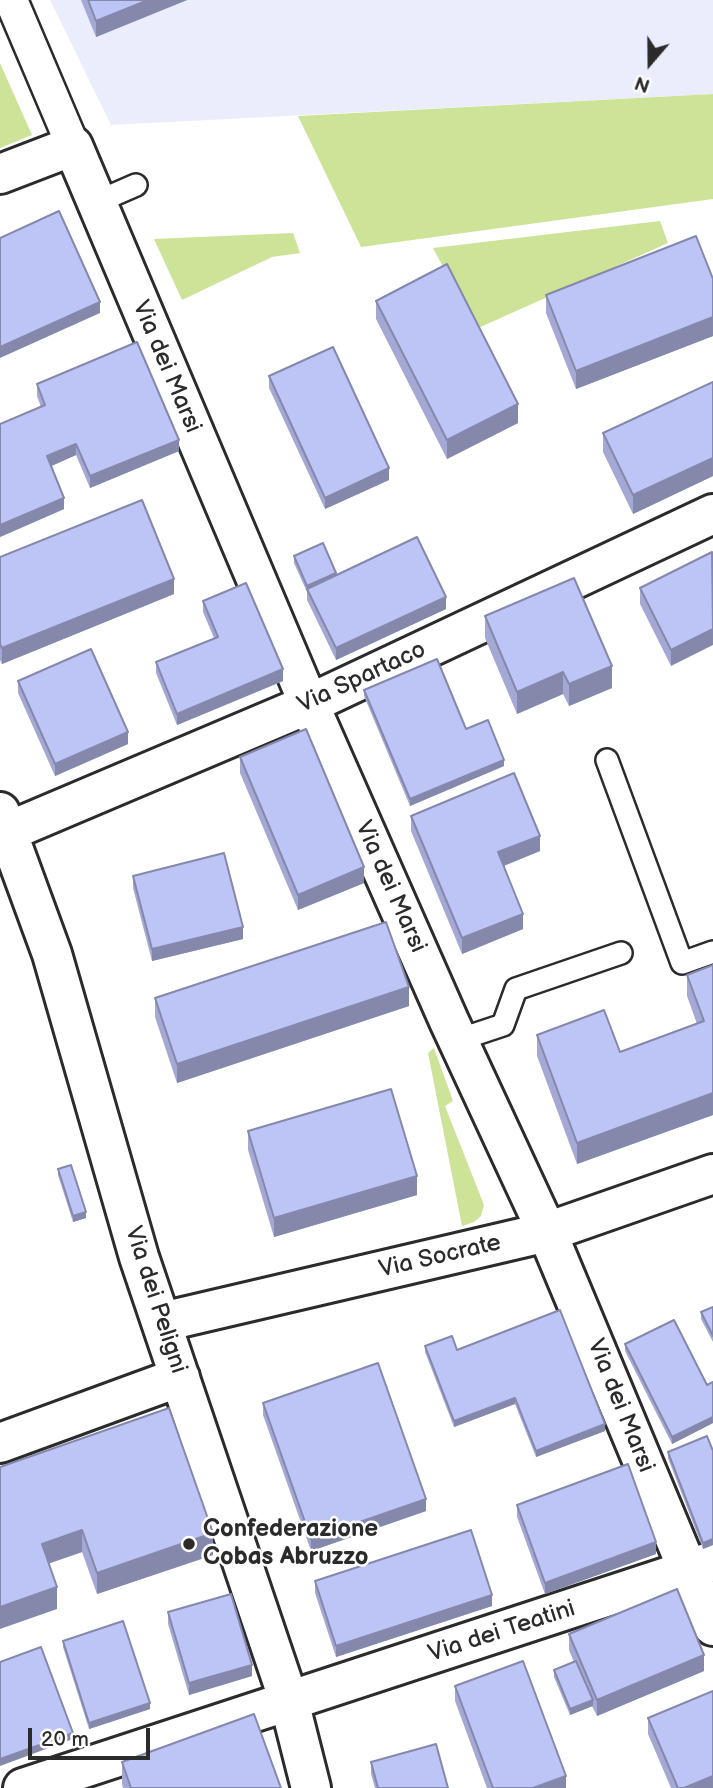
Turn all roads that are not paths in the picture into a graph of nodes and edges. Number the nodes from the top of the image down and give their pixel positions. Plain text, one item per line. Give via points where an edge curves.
1 (11, 0) edge
2 (73, 146) junction
3 (0, 174) edge
4 (135, 185) dead end
5 (97, 202) junction
6 (713, 514) edge
7 (309, 704) junction
8 (607, 760) dead end
9 (4, 822) edge
10 (713, 952) edge
11 (621, 953) dead end
12 (454, 1031) junction
13 (713, 1174) edge
14 (547, 1232) junction
15 (162, 1322) junction
16 (180, 1377) junction
17 (0, 1443) edge
18 (700, 1565) edge
19 (713, 1626) edge
20 (289, 1701) junction
21 (23, 1788) edge
22 (311, 1788) edge

1 - 2 street
2 - 3 street
2 - 5 street, Via dei Marsi
4 - 5 lane
5 - 7 street, Via dei Marsi
6 - 7 street, Via Spartaco
7 - 9 street, Via Spartaco
7 - 12 street, Via dei Marsi
8 - 10 lane via 682,963
9 - 15 street, Via dei Peligni via 52,954
11 - 12 lane via 516,989 503,1025
12 - 14 street, Via dei Marsi
13 - 14 street, Via Socrate
14 - 15 street, Via Socrate
14 - 18 street, Via dei Marsi
15 - 16 street, Via dei Peligni
16 - 17 street
16 - 20 street, Via dei Peligni
18 - 19 street, Via dei Marsi
18 - 20 street, Via dei Teatini
20 - 21 street, Via dei Teatini
20 - 22 street, Via dei Peligni

